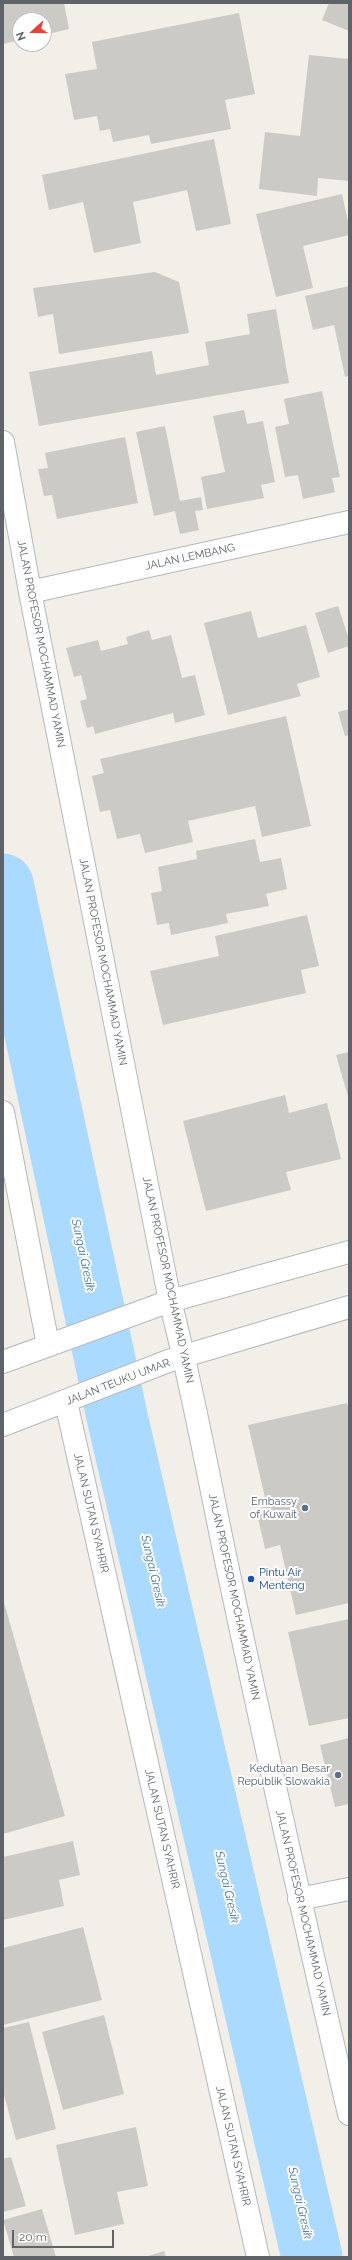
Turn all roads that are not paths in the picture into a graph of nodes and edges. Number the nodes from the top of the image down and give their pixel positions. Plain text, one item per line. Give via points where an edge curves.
1 (3, 442) edge
2 (349, 522) edge
3 (30, 592) junction
4 (3, 1112) edge
5 (349, 1252) edge
6 (164, 1303) junction
7 (349, 1307) edge
8 (48, 1345) junction
9 (178, 1358) junction
10 (3, 1362) edge
11 (66, 1402) junction
12 (3, 1425) edge
13 (349, 1888) edge
14 (299, 1899) junction
15 (349, 2114) edge
16 (258, 2257) edge

1 - 3 street, JALAN PROFESOR MOCHAMMAD YAMIN
2 - 3 street, JALAN LEMBANG
3 - 6 street, JALAN PROFESOR MOCHAMMAD YAMIN
4 - 8 street
5 - 6 street
6 - 8 street
6 - 9 street, JALAN PROFESOR MOCHAMMAD YAMIN
7 - 9 street, JALAN TEUKU UMAR
8 - 10 street
9 - 11 street, JALAN TEUKU UMAR
9 - 14 street, JALAN PROFESOR MOCHAMMAD YAMIN
11 - 12 street, JALAN TEUKU UMAR
11 - 16 street, JALAN SUTAN SYAHRIR
13 - 14 street
14 - 15 street, JALAN PROFESOR MOCHAMMAD YAMIN

